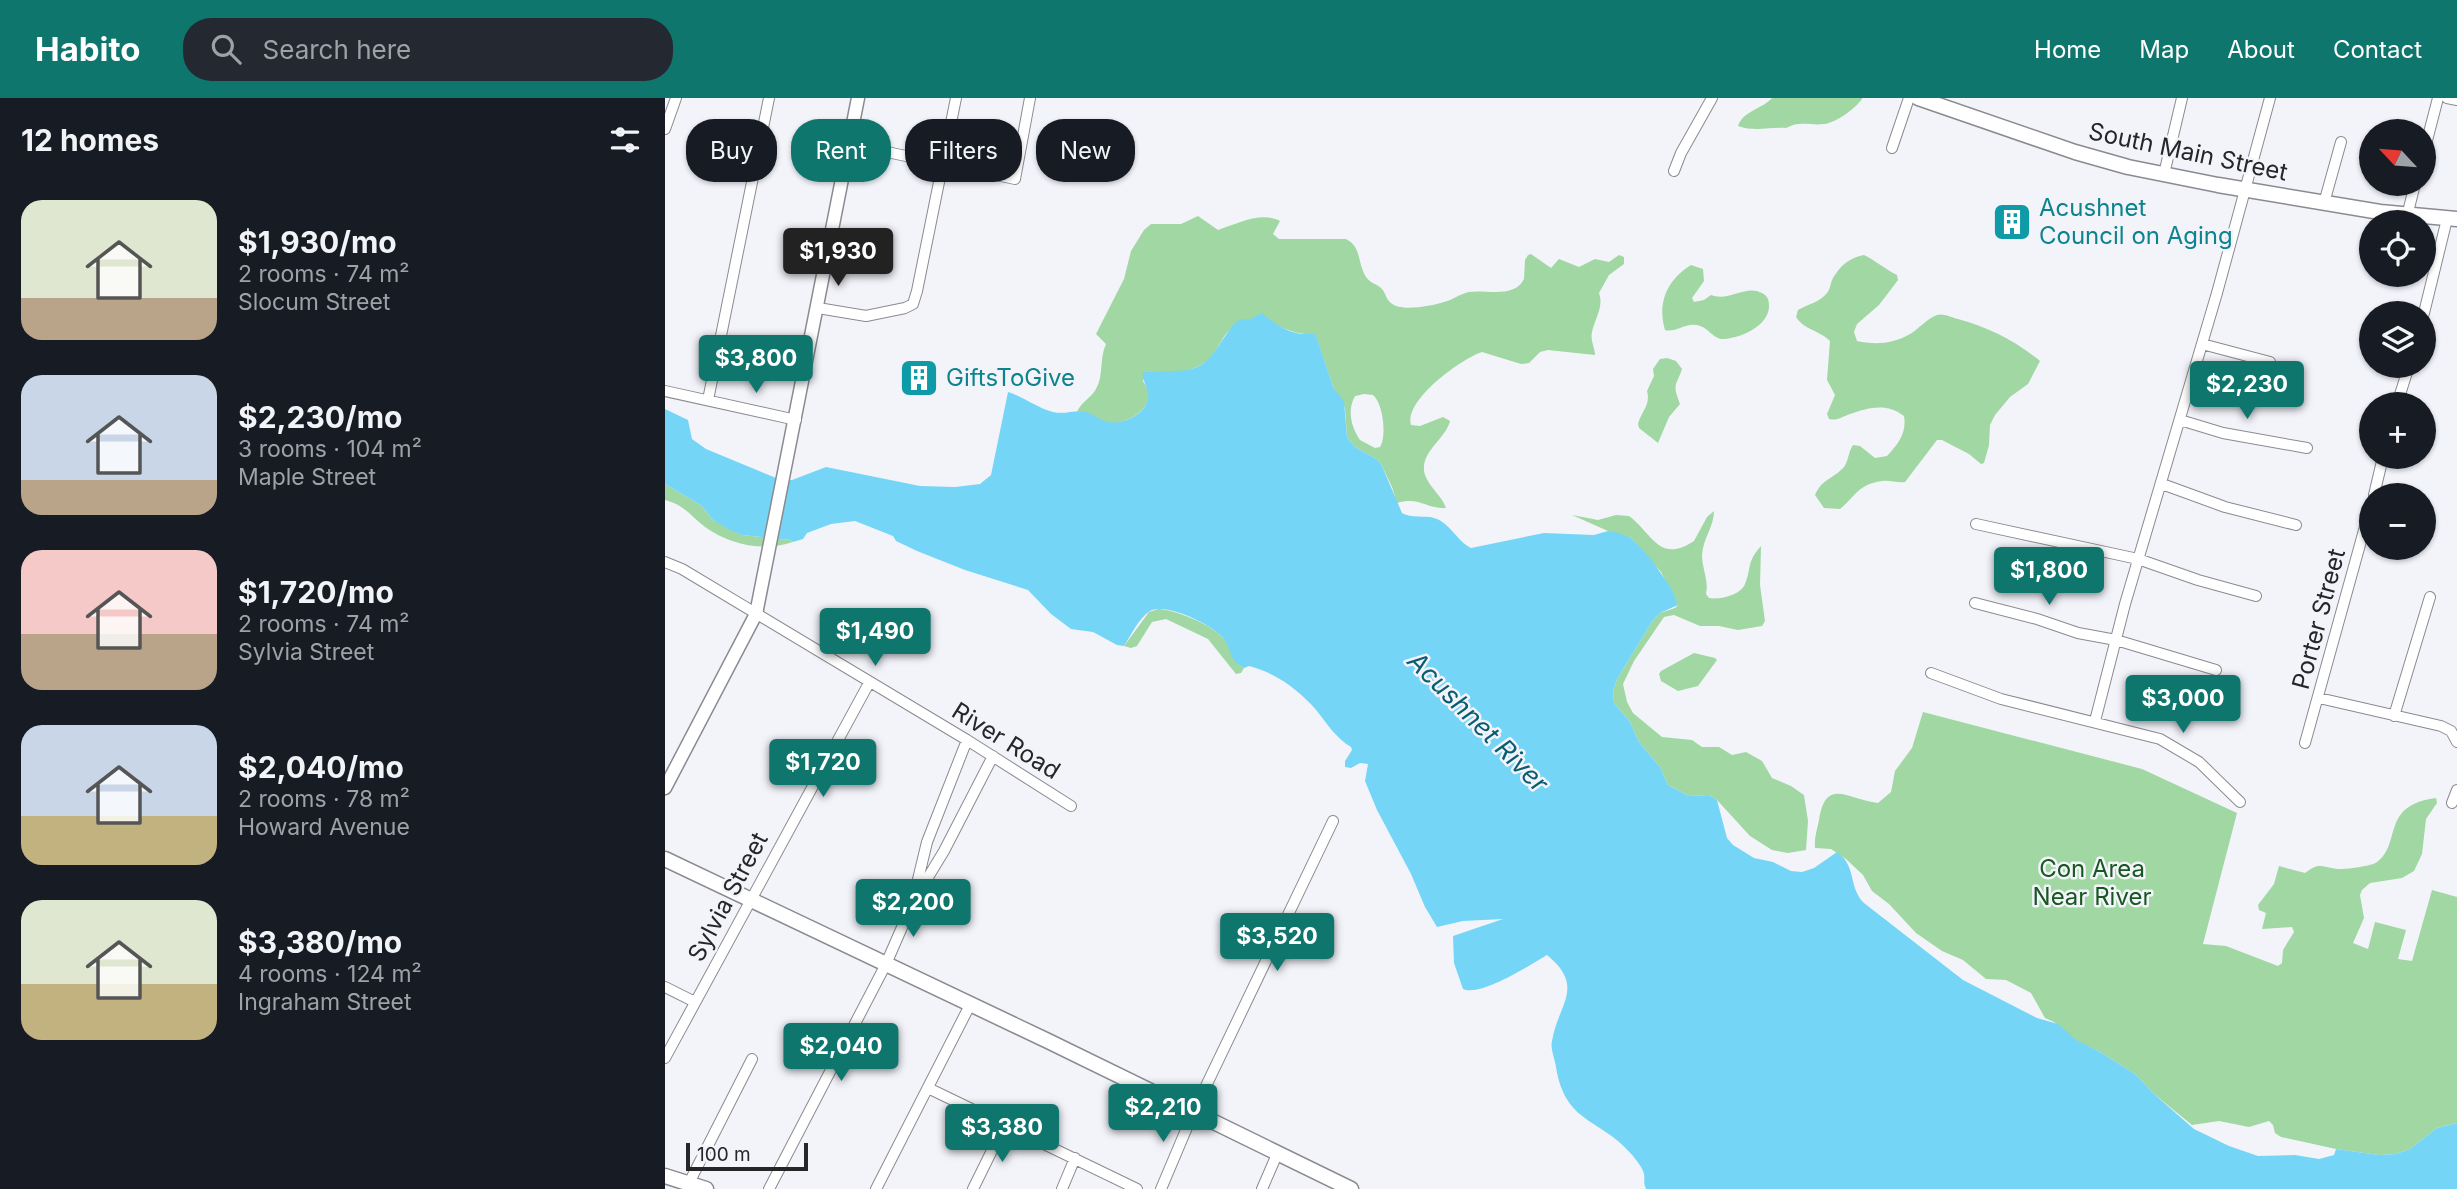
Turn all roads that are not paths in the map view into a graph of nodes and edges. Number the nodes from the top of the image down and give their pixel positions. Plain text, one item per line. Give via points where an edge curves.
1 (676, 98) edge
2 (769, 98) edge
3 (858, 98) edge
4 (956, 98) edge
5 (1030, 98) edge
6 (1712, 98) edge
7 (1909, 98) edge
8 (1918, 98) edge
9 (2182, 98) edge
10 (2270, 98) edge
11 (2438, 98) edge
12 (2447, 98) edge
13 (2457, 100) edge
14 (854, 119) edge
15 (952, 119) edge
16 (2433, 119) edge
17 (665, 130) edge
18 (1022, 141) edge
19 (2341, 142) dead end
20 (1892, 148) dead end
21 (1674, 171) dead end
22 (2164, 174) junction
23 (842, 182) edge
24 (939, 182) edge
25 (2245, 190) junction
26 (2324, 203) junction
27 (2369, 210) edge
28 (2452, 219) edge
29 (2428, 301) edge
30 (818, 308) junction
31 (2202, 344) junction
32 (2270, 362) dead end
33 (665, 391) edge
34 (708, 400) junction
35 (796, 420) junction
36 (2180, 420) junction
37 (2307, 448) dead end
38 (2162, 484) junction
39 (1976, 524) dead end
40 (2296, 525) dead end
41 (2359, 550) edge
42 (2138, 559) junction
43 (665, 562) edge
44 (2256, 596) dead end
45 (2430, 597) dead end
46 (1975, 603) dead end
47 (756, 614) junction
48 (2116, 640) junction
49 (2216, 670) dead end
50 (1931, 673) dead end
51 (869, 682) junction
52 (2319, 698) junction
53 (2394, 716) junction
54 (2095, 721) junction
55 (967, 740) junction
56 (2457, 742) edge
57 (2305, 743) dead end
58 (993, 756) junction
59 (665, 788) edge
60 (2457, 790) edge
61 (2240, 802) dead end
62 (2452, 803) dead end
63 (1071, 806) dead end
64 (1333, 821) dead end
65 (665, 859) edge
66 (751, 900) junction
67 (913, 902) junction
68 (886, 964) junction
69 (665, 987) edge
70 (695, 1002) junction
71 (970, 1005) junction
72 (665, 1058) edge
73 (752, 1059) dead end
74 (928, 1088) junction
75 (1193, 1111) junction
76 (1004, 1126) junction
77 (1278, 1152) junction
78 (1075, 1158) junction
79 (665, 1176) edge
80 (689, 1183) junction
81 (706, 1189) edge
82 (769, 1189) edge
83 (876, 1189) edge
84 (972, 1189) edge
85 (1062, 1189) edge
86 (1137, 1189) edge
87 (1161, 1189) edge
88 (1262, 1189) edge
89 (1351, 1189) edge

1 - 17 street
2 - 34 street
3 - 14 street
4 - 15 street
5 - 18 street
6 - 21 street
7 - 20 street
8 - 22 main road, South Main Street via 2092,157
9 - 22 street
10 - 25 street
11 - 16 street
12 - 13 street
19 - 26 street
22 - 25 main road, South Main Street
23 - 30 street
24 - 30 street via 913,304 866,316
25 - 26 main road, South Main Street
25 - 31 street
26 - 27 main road, South Main Street
28 - 29 street
30 - 35 street
31 - 32 street
31 - 36 street
33 - 34 street
34 - 35 street
35 - 47 street
36 - 37 street
36 - 38 street
38 - 40 street via 2225,507
38 - 42 street
39 - 42 street
41 - 52 street, Porter Street
42 - 44 street
42 - 48 street
43 - 47 street, River Road
45 - 53 street
46 - 48 street
47 - 51 street, River Road
47 - 59 street
48 - 49 street
48 - 54 street
50 - 54 street via 2001,699
51 - 55 street, River Road
51 - 66 street, Sylvia Street
52 - 53 street
52 - 57 street, Porter Street
53 - 56 street via 2441,726 2451,731
54 - 61 street via 2160,739 2199,762
55 - 58 street, River Road
55 - 67 street via 927,842
58 - 63 street, River Road
58 - 67 street
60 - 62 street
64 - 75 street
65 - 66 main road
66 - 68 main road
66 - 70 street, Sylvia Street
67 - 68 street
68 - 71 main road
68 - 82 street
69 - 70 street
70 - 72 street, Sylvia Street
71 - 74 street
71 - 75 main road
73 - 80 street
74 - 76 street
74 - 83 street
75 - 77 main road
75 - 87 street
76 - 78 street
76 - 84 street
77 - 88 street
77 - 89 main road
78 - 85 street
78 - 86 street
79 - 80 main road
80 - 81 main road

